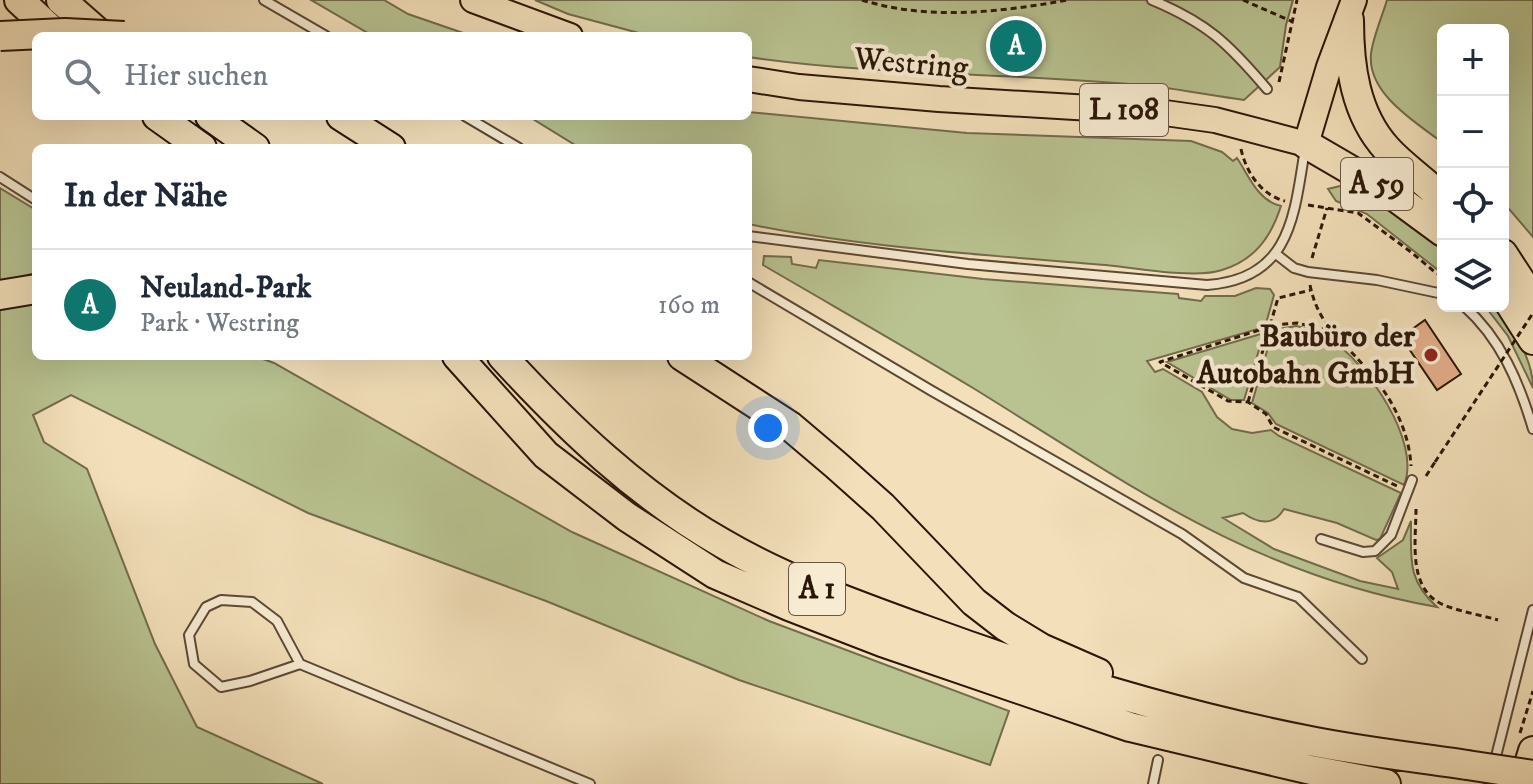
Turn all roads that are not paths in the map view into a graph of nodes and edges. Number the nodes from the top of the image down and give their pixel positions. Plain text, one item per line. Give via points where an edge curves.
1 (19, 0) edge
2 (61, 0) edge
3 (264, 0) edge
4 (473, 0) edge
5 (1152, 0) edge
6 (1351, 10) edge
7 (54, 32) edge
8 (97, 32) edge
9 (319, 32) edge
10 (559, 32) edge
11 (32, 35) edge
12 (0, 36) edge
13 (752, 80) edge
14 (1267, 89) dead end
15 (163, 120) edge
16 (216, 120) edge
17 (347, 120) edge
18 (472, 120) edge
19 (196, 144) edge
20 (249, 144) edge
21 (385, 144) edge
22 (512, 144) edge
23 (1306, 144) junction
24 (0, 177) edge
25 (1437, 195) edge
26 (32, 197) edge
27 (1437, 198) edge
28 (1437, 228) edge
29 (752, 237) edge
30 (1276, 254) junction
31 (1509, 263) edge
32 (752, 284) edge
33 (32, 290) edge
34 (1437, 293) edge
35 (0, 295) edge
36 (1533, 300) edge
37 (1509, 302) edge
38 (1471, 312) edge
39 (1533, 340) edge
40 (461, 360) edge
41 (506, 360) edge
42 (688, 360) edge
43 (1533, 429) edge
44 (1416, 482) road end
45 (1321, 539) dead end
46 (1533, 610) edge
47 (1362, 659) dead end
48 (300, 664) junction
49 (1192, 715) junction
50 (1533, 751) edge
51 (1158, 760) dead end
52 (1533, 775) edge
53 (590, 784) edge
54 (1153, 784) edge
55 (1386, 784) edge
56 (1489, 784) edge
57 (1523, 784) edge

1 - 7 highway
2 - 8 highway
3 - 9 lane
4 - 10 main road
5 - 14 lane via 1207,28
6 - 23 main road
6 - 25 highway via 1349,61 1371,126 1387,149
11 - 12 highway, bridge
13 - 23 main road, Westring / L 108 via 926,98 1193,116
15 - 19 highway
16 - 20 highway
17 - 21 highway
18 - 22 lane
23 - 27 highway via 1364,154
23 - 28 highway, A 59
23 - 30 lane via 1296,203
24 - 26 lane
29 - 30 lane via 968,264 1207,285 1243,280
30 - 34 lane via 1308,272
31 - 36 highway
32 - 47 lane via 1182,534 1244,578 1298,597
33 - 35 highway
37 - 39 highway
38 - 43 lane via 1505,356
40 - 55 highway, A 1 via 546,455 627,517 715,574 896,647 1130,727
41 - 49 highway, A 1 via 573,431 644,490 721,543 888,617 1094,688
42 - 49 highway via 825,455 1005,626 1041,648
44 - 45 lane via 1391,535 1375,551
46 - 56 lane
48 - 48 lane via 277,621 252,602 221,600 206,607 189,635 194,664 221,687
48 - 53 lane
49 - 52 highway, A 1, bridge via 1307,741
50 - 57 highway
51 - 54 lane

